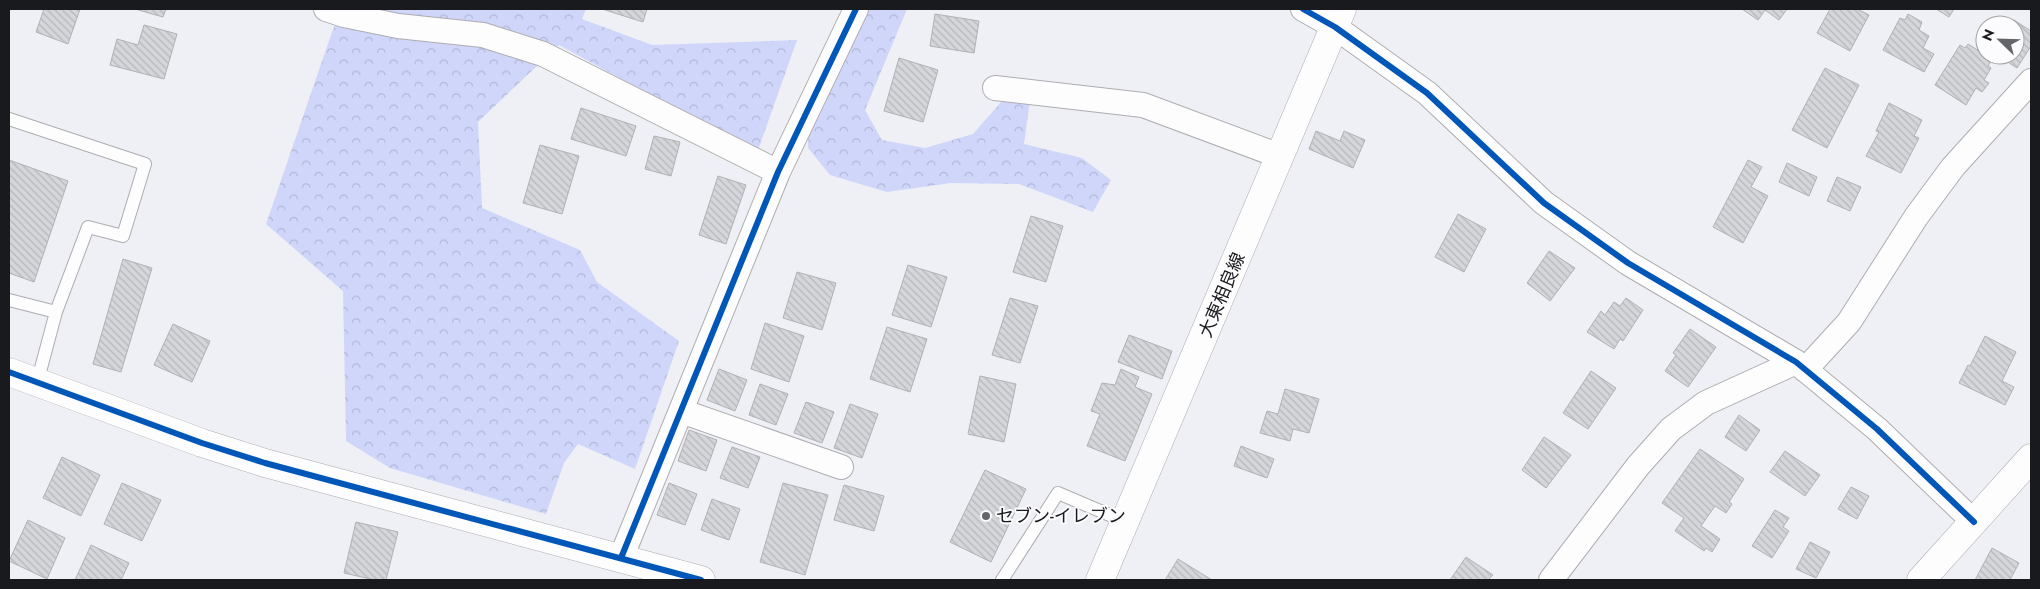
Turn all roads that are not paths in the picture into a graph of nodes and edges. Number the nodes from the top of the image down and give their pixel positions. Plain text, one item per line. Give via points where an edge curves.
1 (326, 9) edge
2 (856, 9) edge
3 (1303, 9) edge
4 (1338, 18) edge
5 (2031, 81) edge
6 (994, 88) dead end
7 (9, 119) edge
8 (1280, 156) junction
9 (778, 172) junction
10 (9, 300) edge
11 (56, 312) junction
12 (1800, 366) junction
13 (9, 372) edge
14 (37, 383) junction
15 (680, 411) junction
16 (2031, 458) edge
17 (841, 468) dead end
18 (1126, 522) junction
19 (1974, 522) junction
20 (621, 558) junction
21 (701, 580) edge
22 (1002, 580) edge
23 (1100, 580) edge
24 (1551, 580) edge
25 (1921, 580) edge

1 - 9 street via 398,26 483,35 543,54
2 - 9 street
3 - 4 street
4 - 8 street, 大東相良線
4 - 12 street via 1427,93 1544,203 1628,263
5 - 12 street via 1953,167 1916,217 1849,322
6 - 8 street via 1143,105
7 - 11 lane via 146,164 123,236 88,228
8 - 18 street, 大東相良線
9 - 15 street
10 - 11 lane
11 - 14 lane
12 - 19 street via 1877,429
12 - 24 street via 1706,403 1671,430 1638,466
13 - 14 street
14 - 20 street via 265,463
15 - 17 street
15 - 20 street
16 - 19 street
18 - 22 lane via 1058,493
18 - 23 street, 大東相良線
19 - 25 street
20 - 21 street

